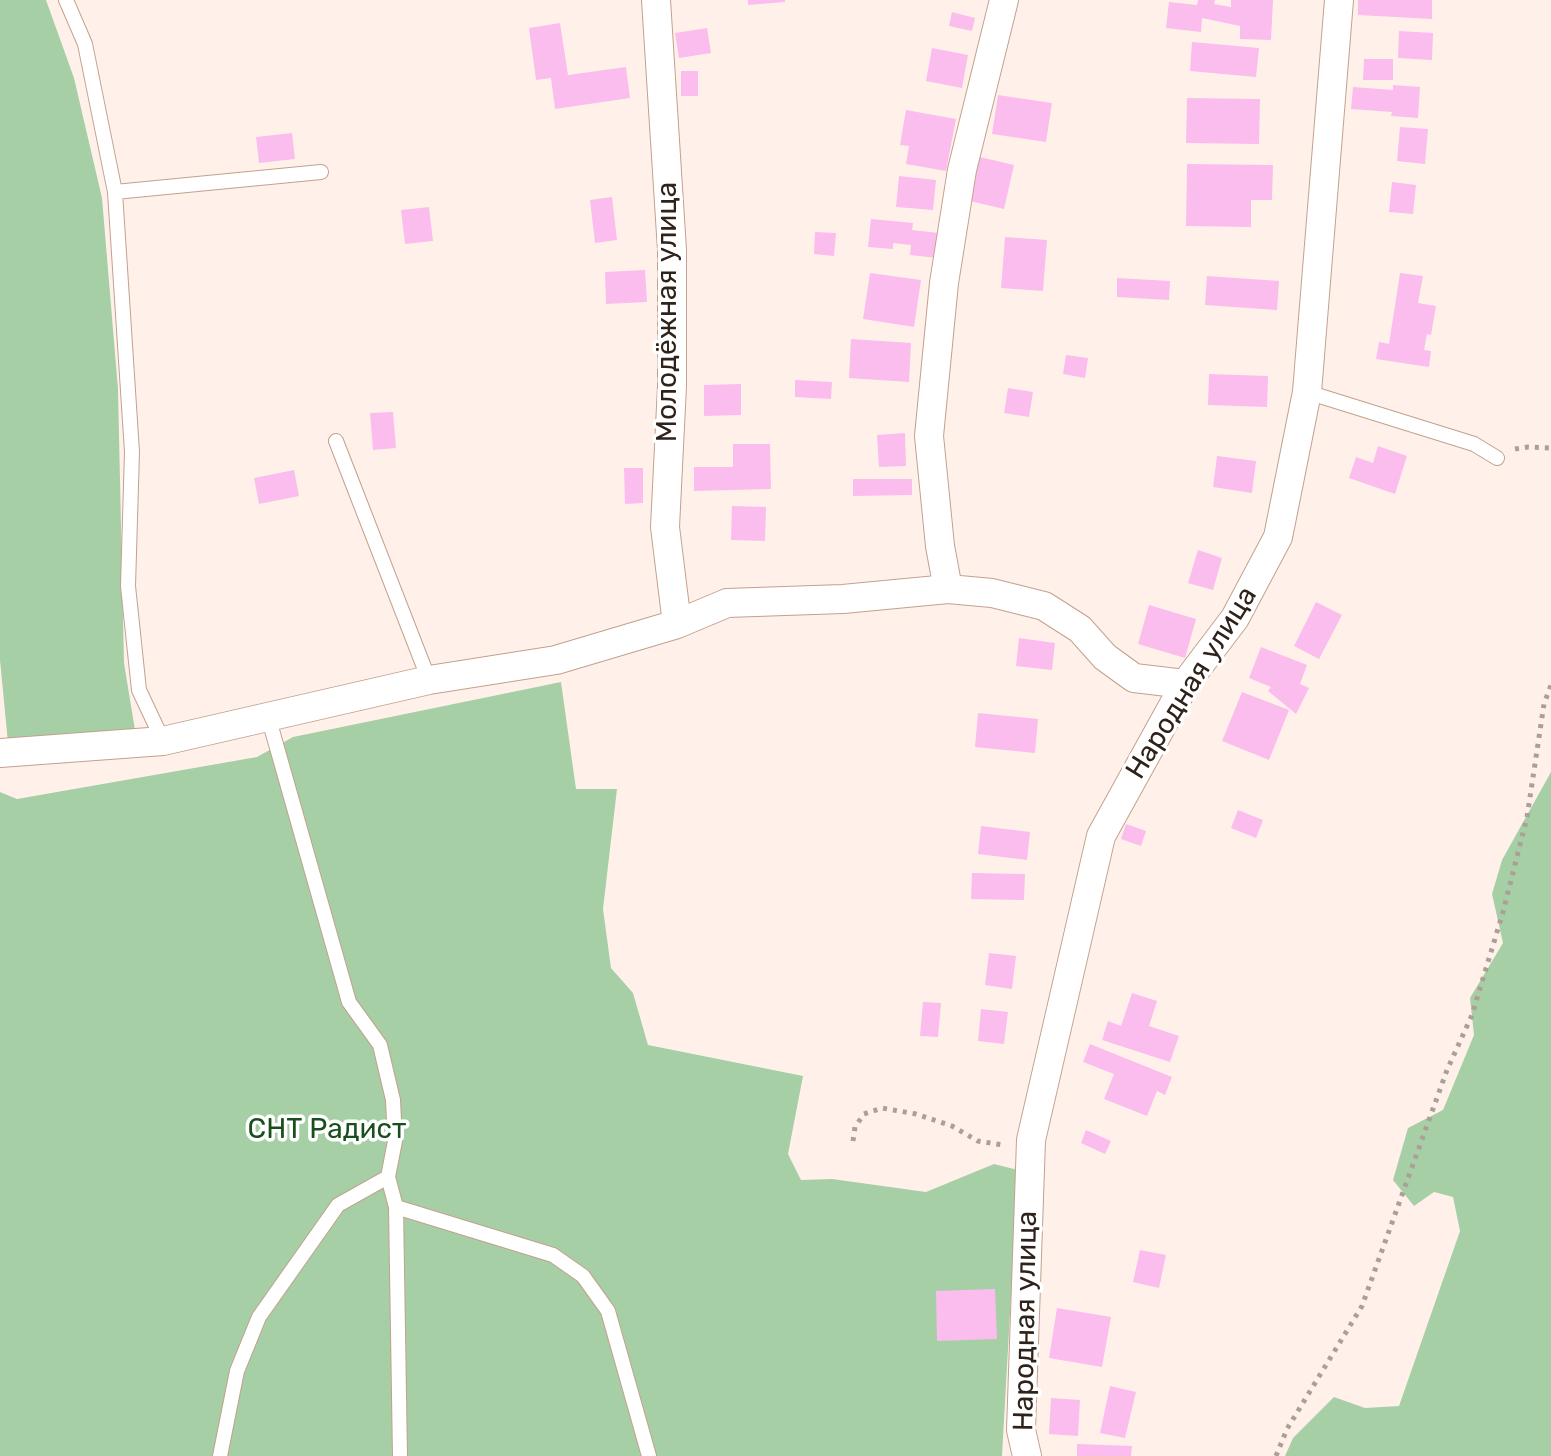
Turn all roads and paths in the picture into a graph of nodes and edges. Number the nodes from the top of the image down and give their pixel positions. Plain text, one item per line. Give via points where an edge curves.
1 (66, 0) edge
2 (656, 0) edge
3 (1004, 0) edge
4 (1339, 0) edge
5 (321, 172) dead end
6 (115, 192) junction
7 (1307, 392) junction
8 (336, 441) dead end
9 (1551, 448) edge
10 (1497, 458) joint
11 (948, 589) junction
12 (677, 624) junction
13 (429, 680) junction
14 (1185, 684) junction
15 (1551, 685) edge
16 (268, 716) junction
17 (163, 741) junction
18 (0, 753) edge
19 (1031, 1140) junction
20 (853, 1141) dead end
21 (388, 1177) junction
22 (396, 1207) junction
23 (220, 1456) edge
24 (400, 1456) edge
25 (649, 1456) edge
26 (1027, 1456) edge
27 (1276, 1456) edge

1 - 6 lane via 85,44
2 - 12 street, Молодёжная улица via 672,250 665,527
3 - 11 street via 962,170 929,436
4 - 7 street, Народная улица
5 - 6 lane
6 - 17 lane via 132,452 128,586 139,690
7 - 10 lane via 1474,444
7 - 14 street, Народная улица via 1278,537 1235,618
8 - 13 lane
9 - 10 path via 1505,451
11 - 12 street via 727,603
11 - 14 street via 1044,606 1080,629 1134,678
12 - 13 street via 556,660
13 - 16 street
14 - 19 street, Народная улица via 1101,836
15 - 27 path via 1527,817 1472,1015 1362,1306
16 - 17 street
16 - 21 lane via 349,1002 380,1045 393,1100 395,1141
17 - 18 street
19 - 20 path via 1003,1145 978,1141 952,1126 882,1108 864,1114
19 - 26 street, Народная улица via 1021,1430
21 - 22 lane
21 - 23 lane via 338,1205 259,1317 237,1371
22 - 24 lane
22 - 25 lane via 553,1255 583,1276 608,1311

